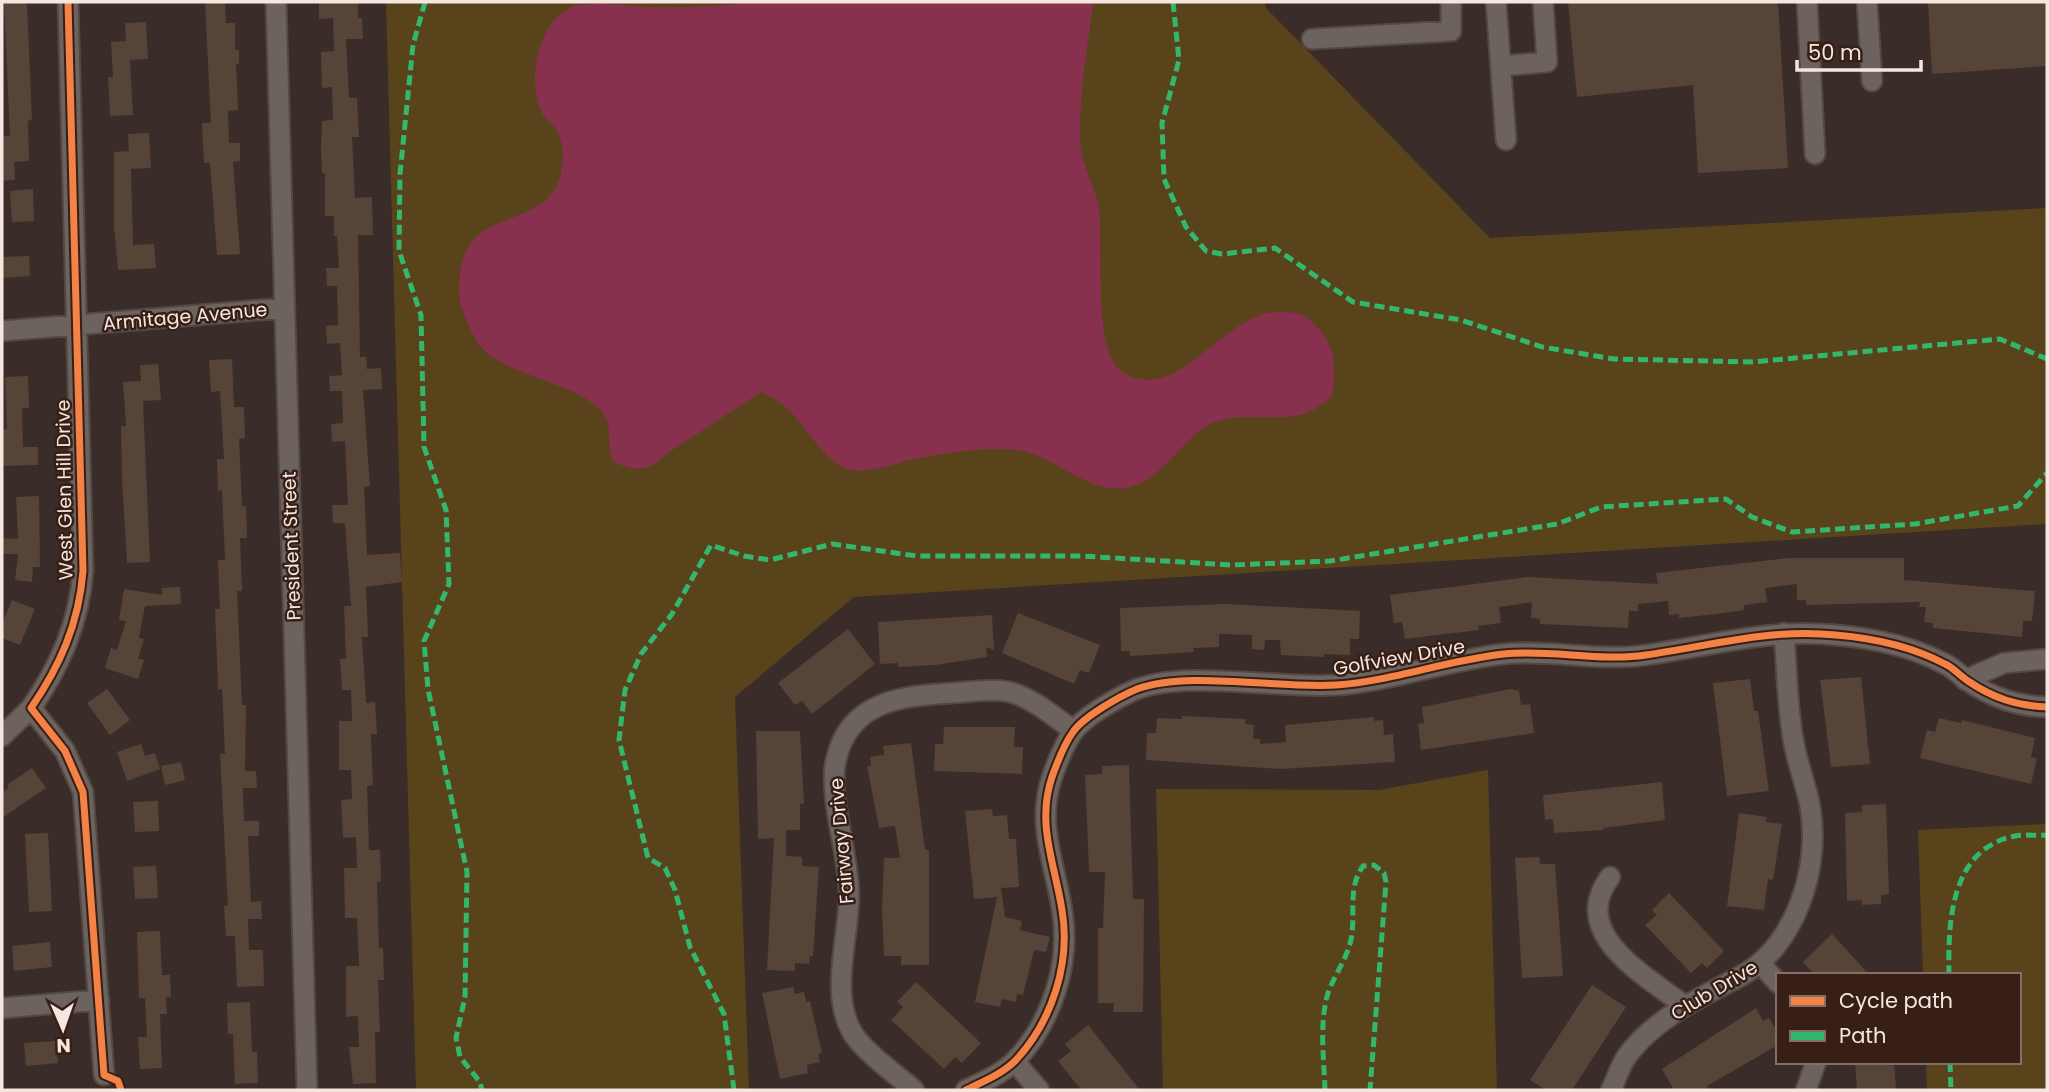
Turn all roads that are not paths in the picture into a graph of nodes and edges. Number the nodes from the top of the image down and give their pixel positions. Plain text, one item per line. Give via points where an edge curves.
1 (68, 2) edge
2 (276, 2) edge
3 (1451, 2) edge
4 (1496, 2) edge
5 (1543, 2) edge
6 (1807, 2) edge
7 (1867, 2) edge
8 (1312, 39) dead end
9 (1501, 66) junction
10 (1872, 81) dead end
11 (1506, 140) dead end
12 (1815, 155) dead end
13 (284, 308) junction
14 (76, 325) junction
15 (2, 331) edge
16 (1784, 633) junction
17 (2047, 659) edge
18 (1965, 680) junction
19 (31, 708) junction
20 (2047, 708) edge
21 (1073, 730) junction
22 (2, 736) edge
23 (1610, 877) dead end
24 (1761, 964) junction
25 (1776, 981) edge
26 (99, 1000) junction
27 (1685, 1006) junction
28 (2, 1008) edge
29 (1014, 1062) junction
30 (1815, 1064) edge
31 (104, 1075) dead end
32 (307, 1090) edge
33 (914, 1090) edge
34 (966, 1090) edge
35 (1039, 1090) edge
36 (1611, 1090) edge
37 (1806, 1090) edge

1 - 14 street, West Glen Hill Drive
2 - 13 street, President Street
3 - 8 street via 1451,31
4 - 9 street
5 - 9 street via 1547,62
6 - 12 street
7 - 10 street
9 - 11 street
13 - 14 street, Armitage Avenue
13 - 32 street, President Street
14 - 15 street, Armitage Avenue
14 - 19 street, West Glen Hill Drive via 84,541 81,601 62,657
16 - 18 street, Golfview Drive via 1840,635 1891,645 1948,665
16 - 21 street, Golfview Drive via 1641,656 1502,654 1337,685 1173,681 1121,696
16 - 24 street, Club Drive via 1791,720 1810,807 1812,850 1810,872 1794,915
17 - 18 street via 2004,663
18 - 20 street, Golfview Drive via 2021,706
19 - 22 street, West Glen Hill Drive
19 - 26 street via 65,751 83,792
21 - 29 street via 1050,782 1045,814 1062,908 1064,954 1050,1006
21 - 33 street, Fairway Drive via 1025,697 987,691 887,701 851,724 842,741 834,780 849,892 844,1014 853,1035
23 - 27 street via 1597,904 1597,922 1605,938
24 - 25 street
24 - 27 street, Club Drive
26 - 28 street
26 - 31 street
27 - 36 street, Club Drive via 1656,1026 1626,1057
29 - 34 street
29 - 35 street
30 - 37 street

